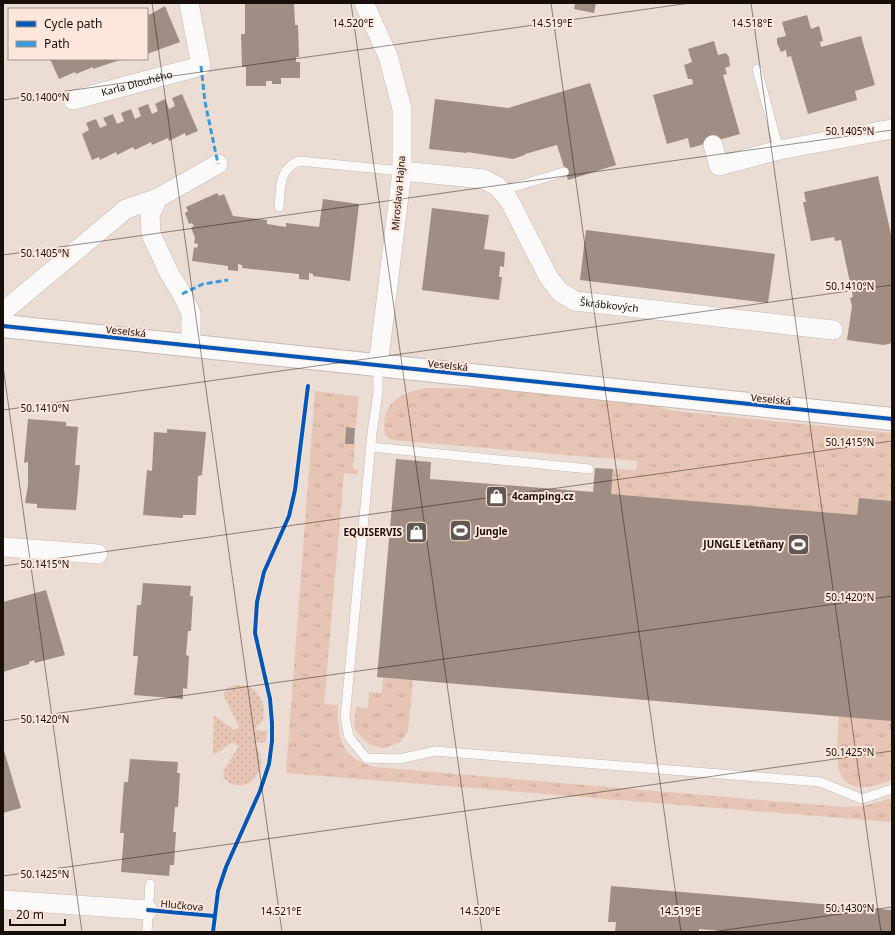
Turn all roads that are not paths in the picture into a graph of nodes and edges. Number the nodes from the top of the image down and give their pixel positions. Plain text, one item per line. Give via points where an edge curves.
1 (189, 3) edge
2 (364, 3) edge
3 (757, 69) dead end
4 (73, 100) dead end
5 (892, 129) edge
6 (714, 145) dead end
7 (779, 150) junction
8 (218, 164) dead end
9 (402, 171) junction
10 (564, 172) dead end
11 (501, 191) junction
12 (158, 198) junction
13 (279, 207) dead end
14 (3, 312) edge
15 (3, 326) edge
16 (833, 330) dead end
17 (191, 346) junction
18 (378, 366) junction
19 (892, 419) edge
20 (371, 447) junction
21 (589, 469) dead end
22 (3, 547) edge
23 (98, 554) dead end
24 (892, 789) edge
25 (150, 884) dead end
26 (3, 900) edge
27 (148, 910) junction
28 (147, 932) edge

1 - 4 street, Karla Dlouhého via 201,66
2 - 9 street, Miroslava Hajna via 388,56 402,109
3 - 7 lane
5 - 7 street
6 - 7 street via 719,166
8 - 12 street
9 - 11 street, Škrábkových via 483,179
9 - 13 lane via 299,161 290,165 284,172
9 - 18 street, Miroslava Hajna
10 - 11 lane
11 - 16 street, Škrábkových via 509,200 549,278 560,292 575,301
12 - 14 street via 126,209
12 - 17 street via 150,215 151,234 191,313
15 - 17 street, Veselská
17 - 18 street, Veselská
18 - 19 street, Veselská
18 - 20 lane via 378,392
20 - 21 lane
20 - 24 lane via 345,718 349,737 366,758 399,759 435,751 820,782 862,799
22 - 23 street
25 - 27 lane
26 - 27 street, Hlučkova
27 - 28 lane

